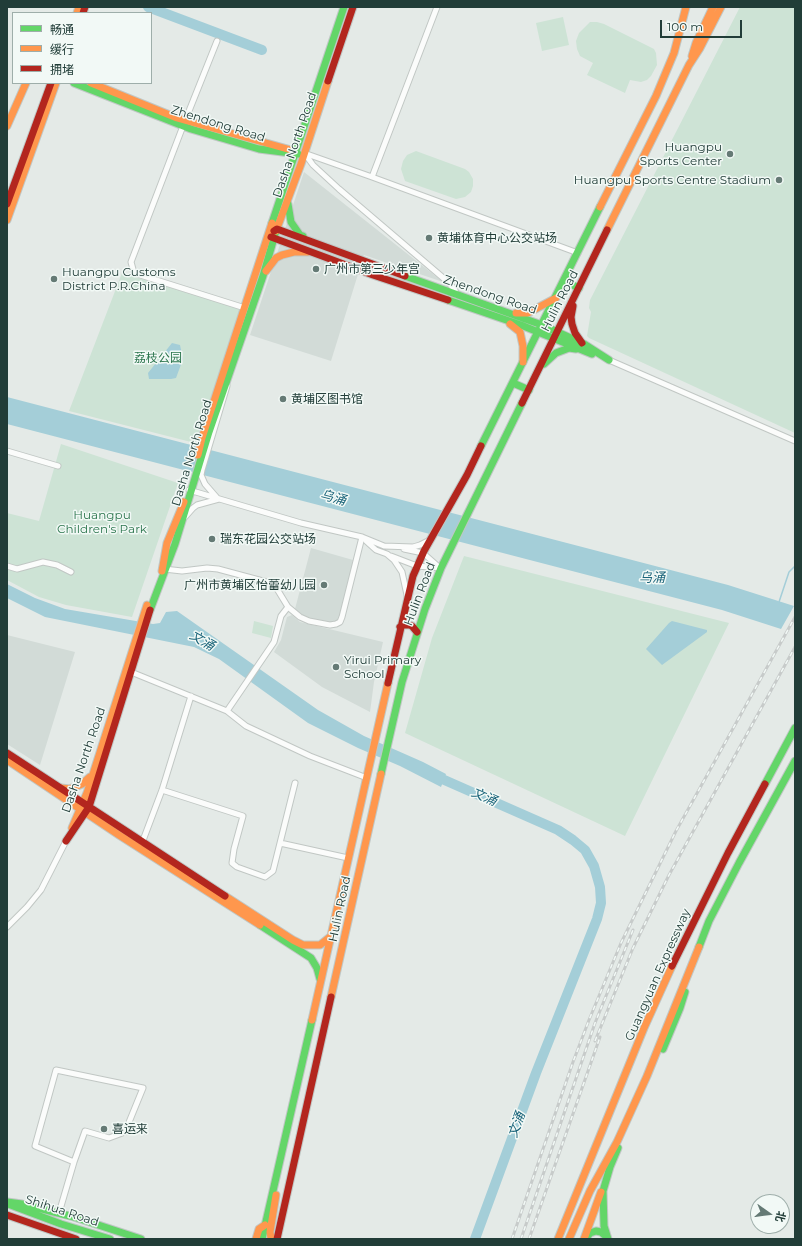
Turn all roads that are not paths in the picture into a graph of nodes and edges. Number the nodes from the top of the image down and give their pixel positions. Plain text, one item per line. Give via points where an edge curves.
1 (344, 7) edge
2 (353, 7) edge
3 (437, 7) edge
4 (686, 7) edge
5 (713, 7) edge
6 (721, 7) edge
7 (217, 41) dead end
8 (689, 65) junction
9 (26, 84) edge
10 (51, 84) edge
11 (56, 84) edge
12 (77, 84) edge
13 (93, 84) edge
14 (184, 123) junction
15 (7, 126) edge
16 (295, 153) junction
17 (304, 153) junction
18 (372, 177) junction
19 (288, 202) junction
20 (7, 204) edge
21 (7, 220) edge
22 (277, 229) junction
23 (271, 237) junction
24 (317, 243) junction
25 (317, 253) junction
26 (578, 253) junction
27 (263, 276) junction
28 (564, 281) junction
29 (579, 288) junction
30 (456, 295) junction
31 (575, 297) junction
32 (556, 298) junction
33 (245, 308) junction
34 (504, 316) junction
35 (540, 328) junction
36 (556, 335) junction
37 (582, 347) junction
38 (609, 360) joint
39 (523, 363) junction
40 (539, 368) junction
41 (513, 382) junction
42 (529, 390) junction
43 (795, 441) edge
44 (7, 451) edge
45 (58, 466) dead end
46 (196, 478) junction
47 (190, 491) junction
48 (219, 499) junction
49 (183, 520) junction
50 (362, 537) junction
51 (431, 539) junction
52 (397, 547) junction
53 (387, 554) junction
54 (423, 554) junction
55 (7, 566) edge
56 (417, 566) junction
57 (441, 568) junction
58 (165, 569) junction
59 (71, 572) dead end
60 (408, 596) junction
61 (288, 607) junction
62 (400, 627) junction
63 (417, 632) junction
64 (134, 652) junction
65 (131, 672) junction
66 (191, 696) junction
67 (227, 711) junction
68 (795, 728) edge
69 (7, 753) edge
70 (7, 760) edge
71 (795, 761) edge
72 (93, 773) junction
73 (367, 778) junction
74 (294, 783) dead end
75 (60, 788) junction
76 (162, 790) junction
77 (85, 808) junction
78 (66, 841) joint
79 (280, 843) junction
80 (141, 845) junction
81 (348, 858) junction
82 (7, 927) edge
83 (330, 937) junction
84 (697, 952) junction
85 (321, 981) junction
86 (74, 1162) junction
87 (610, 1167) junction
88 (275, 1182) junction
89 (7, 1203) edge
90 (59, 1213) junction
91 (7, 1215) edge
92 (265, 1225) junction
93 (276, 1238) edge
94 (607, 1238) edge
95 (76, 1239) edge
96 (110, 1239) edge
97 (140, 1239) edge
98 (256, 1239) edge
99 (262, 1239) edge
100 (558, 1239) edge
101 (569, 1239) edge
102 (584, 1239) edge

1 - 16 main road, Dasha North Road
2 - 17 main road, Dasha North Road
3 - 18 street
4 - 26 main road, Hulin Road via 674,53 664,78
5 - 8 main road
6 - 8 main road, Hulin Road
7 - 14 street
8 - 29 main road, Hulin Road
9 - 15 main road
10 - 20 main road
11 - 21 main road
12 - 14 main road, Zhendong Road
13 - 14 main road, Zhendong Road
14 - 16 main road, Zhendong Road via 259,149
14 - 33 street via 131,262 134,274
16 - 17 main road, Zhendong Road
16 - 23 main road, Dasha North Road
17 - 18 street
17 - 19 main road, Dasha North Road
17 - 30 street via 339,189 452,286
18 - 26 street
19 - 22 main road, Dasha North Road
19 - 24 main road via 289,216 296,229
22 - 23 main road
22 - 24 main road, Zhendong Road
23 - 25 main road, Zhendong Road
23 - 27 main road, Dasha North Road
23 - 33 main road, Dasha North Road
24 - 25 main road
24 - 30 main road, Zhendong Road
25 - 27 main road via 294,252 282,255 272,263
25 - 34 main road, Zhendong Road via 373,274
26 - 28 main road, Hulin Road
27 - 46 main road, Dasha North Road
28 - 29 main road
28 - 32 main road, Hulin Road
29 - 31 main road, Hulin Road
30 - 34 main road, Zhendong Road
31 - 36 main road, Hulin Road
31 - 37 main road via 571,317
32 - 34 main road via 528,313
32 - 35 main road, Hulin Road
33 - 46 main road, Dasha North Road via 202,438
34 - 35 main road, Zhendong Road
34 - 39 main road via 520,332
35 - 36 main road, Zhendong Road
35 - 39 main road, Hulin Road
36 - 37 main road, Zhendong Road
36 - 40 main road, Hulin Road
37 - 38 main road, Zhendong Road
37 - 40 main road via 556,353
38 - 43 street
39 - 41 main road, Hulin Road
40 - 42 main road, Hulin Road
41 - 42 main road
41 - 51 main road, Hulin Road via 467,475
42 - 57 main road, Hulin Road
44 - 45 street
46 - 47 main road, Dasha North Road
46 - 48 street
47 - 48 street
47 - 49 main road, Dasha North Road
47 - 58 main road, Dasha North Road via 167,543
48 - 49 street via 197,505
48 - 50 street via 301,523
49 - 58 main road, Dasha North Road
50 - 52 street via 384,546
50 - 53 street via 376,550
50 - 61 street via 340,622 330,625 309,621
51 - 52 street via 420,545
51 - 54 main road, Hulin Road
52 - 54 street
53 - 56 street
53 - 60 street via 402,572
54 - 56 main road, Hulin Road
54 - 57 street
55 - 59 street via 17,569 43,562
56 - 57 street
56 - 60 main road, Hulin Road
57 - 63 main road, Hulin Road
58 - 61 street via 218,569 274,584
58 - 64 main road, Dasha North Road
58 - 64 main road, Dasha North Road via 147,606
60 - 62 main road, Hulin Road
61 - 67 street via 281,616 274,642
62 - 63 main road via 409,625
62 - 73 main road, Hulin Road
63 - 93 main road, Hulin Road via 381,772
64 - 65 main road, Dasha North Road
64 - 72 main road, Dasha North Road
65 - 66 street
65 - 77 main road, Dasha North Road
66 - 67 street
66 - 76 street
67 - 73 street via 246,726 310,756
68 - 100 main road, Guangyuan Expressway via 686,936 644,1028
69 - 75 main road
70 - 77 main road
71 - 84 main road, Guangyuan Expressway via 709,921
72 - 75 main road via 82,784 70,789
72 - 77 main road, Dasha North Road
73 - 81 main road, Hulin Road
74 - 79 street
75 - 77 main road
76 - 79 street via 243,816 232,858 232,863 237,867 262,876 269,875 273,871
76 - 80 street
77 - 78 main road, Dasha North Road
77 - 80 main road
78 - 82 street via 41,890
79 - 81 street
80 - 83 main road via 303,945 320,945
80 - 85 main road via 311,958
81 - 83 main road, Hulin Road
83 - 85 main road, Hulin Road
84 - 87 main road via 680,1008
84 - 101 main road, Guangyuan Expressway via 647,1076
85 - 88 main road, Hulin Road
86 - 86 street via 35,1146 56,1070 143,1088 125,1132 109,1138 85,1131
86 - 90 street
87 - 94 main road via 603,1192
87 - 102 main road
88 - 92 main road, Hulin Road
88 - 93 main road via 276,1197 270,1232 271,1238
89 - 90 main road
89 - 96 main road, Shihua Road
90 - 97 main road
91 - 95 main road, Shihua Road
92 - 98 main road via 259,1228
92 - 99 main road, Hulin Road
94 - 102 main road via 596,1231

